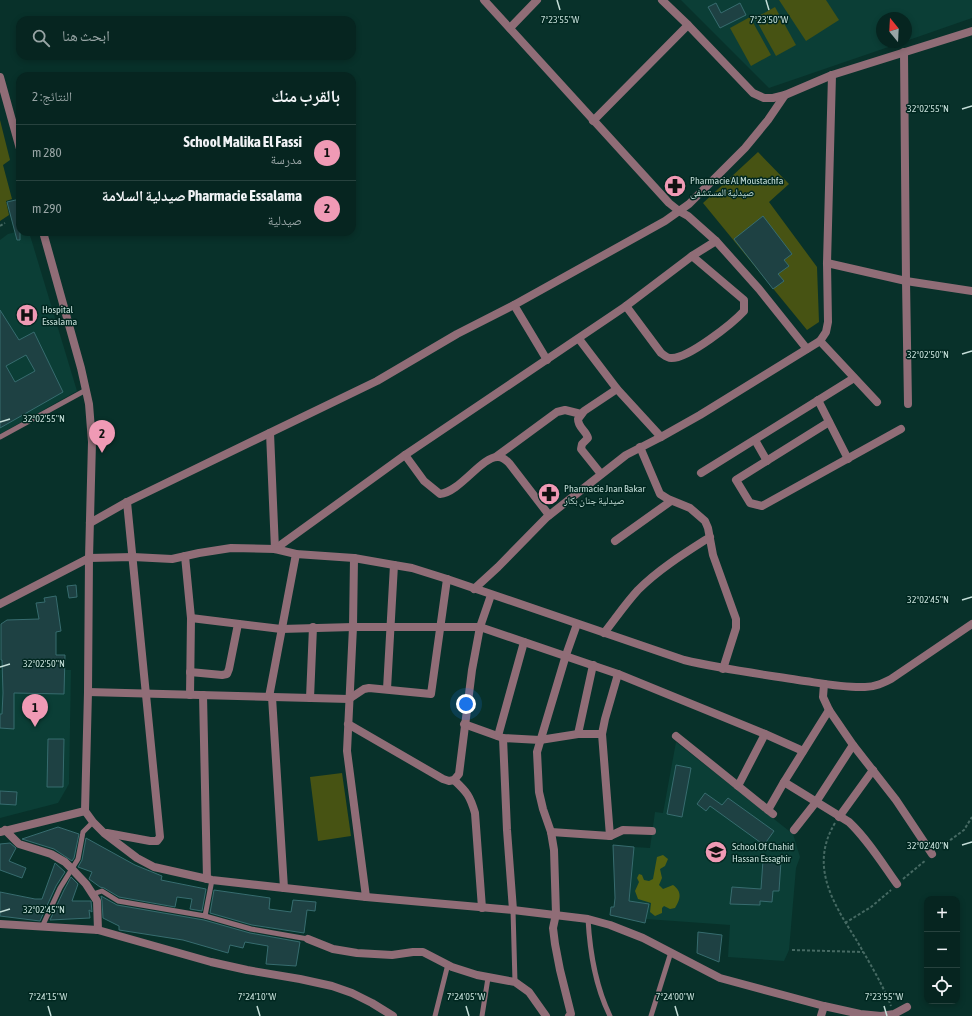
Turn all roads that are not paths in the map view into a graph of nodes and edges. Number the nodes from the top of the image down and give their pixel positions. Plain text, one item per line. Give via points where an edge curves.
1 (484, 0) edge
2 (537, 0) edge
3 (662, 0) edge
4 (688, 25) junction
5 (510, 28) junction
6 (972, 31) edge
7 (904, 52) junction
8 (832, 75) junction
9 (0, 77) edge
10 (786, 95) junction
11 (593, 121) junction
12 (16, 135) edge
13 (679, 211) junction
14 (44, 236) edge
15 (716, 240) junction
16 (692, 256) junction
17 (827, 263) junction
18 (906, 281) junction
19 (972, 291) edge
20 (514, 305) junction
21 (626, 306) junction
22 (579, 339) junction
23 (820, 341) junction
24 (807, 349) junction
25 (547, 360) junction
26 (854, 378) junction
27 (617, 389) junction
28 (86, 390) junction
29 (818, 400) junction
30 (876, 402) dead end
31 (908, 404) dead end
32 (581, 414) junction
33 (829, 422) junction
34 (901, 430) dead end
35 (270, 432) junction
36 (0, 437) edge
37 (661, 438) junction
38 (755, 440) junction
39 (640, 447) junction
40 (405, 455) junction
41 (497, 456) junction
42 (848, 459) junction
43 (767, 461) junction
44 (701, 473) dead end
45 (601, 474) junction
46 (671, 501) junction
47 (127, 502) junction
48 (548, 515) junction
49 (90, 522) junction
50 (710, 537) junction
51 (615, 541) dead end
52 (275, 549) junction
53 (296, 554) junction
54 (185, 556) junction
55 (133, 557) junction
56 (89, 558) junction
57 (354, 558) junction
58 (394, 565) junction
59 (448, 579) junction
60 (474, 589) junction
61 (491, 594) junction
62 (0, 604) edge
63 (191, 618) junction
64 (238, 624) junction
65 (577, 624) junction
66 (972, 624) edge
67 (353, 626) junction
68 (313, 627) junction
69 (391, 627) junction
70 (442, 627) junction
71 (480, 627) junction
72 (281, 629) junction
73 (604, 633) junction
74 (524, 642) junction
75 (566, 655) junction
76 (593, 665) junction
77 (723, 669) junction
78 (190, 672) junction
79 (618, 674) junction
80 (824, 684) junction
81 (387, 689) junction
82 (88, 692) junction
83 (146, 694) junction
84 (190, 695) junction
85 (203, 695) junction
86 (271, 697) junction
87 (310, 698) junction
88 (349, 699) junction
89 (829, 710) junction
90 (348, 724) junction
91 (464, 724) junction
92 (578, 734) junction
93 (602, 734) junction
94 (765, 734) junction
95 (676, 736) dead end
96 (500, 737) junction
97 (540, 740) junction
98 (853, 745) junction
99 (802, 751) junction
100 (872, 770) junction
101 (454, 780) junction
102 (784, 782) junction
103 (738, 786) junction
104 (816, 802) junction
105 (84, 810) junction
106 (839, 817) junction
107 (93, 822) junction
108 (794, 830) dead end
109 (3, 831) edge
110 (652, 831) dead end
111 (551, 832) junction
112 (104, 833) junction
113 (610, 836) junction
114 (932, 854) road end
115 (72, 869) junction
116 (209, 880) junction
117 (897, 884) road end
118 (284, 888) junction
119 (93, 894) junction
120 (366, 897) junction
121 (482, 908) junction
122 (513, 910) junction
123 (556, 914) junction
124 (205, 916) junction
125 (588, 919) junction
126 (0, 924) edge
127 (42, 927) junction
128 (98, 930) junction
129 (308, 939) joint
130 (670, 952) junction
131 (448, 964) junction
132 (488, 978) junction
133 (515, 982) junction
134 (824, 1006) junction
135 (907, 1007) dead end
136 (571, 1015) edge
137 (393, 1016) edge
138 (435, 1016) edge
139 (482, 1016) edge
140 (546, 1016) edge
141 (610, 1016) edge
142 (651, 1016) edge
143 (821, 1016) edge

1 - 5 street
2 - 5 street
3 - 4 street
4 - 10 street via 753,93 764,98
4 - 11 street
5 - 11 street
6 - 7 street
7 - 8 street
7 - 18 street
8 - 10 street
8 - 17 street
9 - 12 street
10 - 13 street via 745,148
11 - 13 street
13 - 15 street
13 - 20 street via 647,232
14 - 28 street
15 - 16 street
15 - 24 street
16 - 21 street
16 - 21 street via 744,300 744,311 732,323 684,356 671,358 661,352
17 - 18 street
17 - 23 street via 828,322 826,332
18 - 19 street
18 - 31 street
20 - 25 street
20 - 35 street via 457,334 376,381
21 - 22 street
22 - 25 street
22 - 27 street
23 - 24 street
23 - 26 street
24 - 37 street
25 - 40 street
26 - 29 street
26 - 30 street
27 - 32 street
27 - 37 street
28 - 36 lane
28 - 49 street via 92,442
29 - 33 street
29 - 38 street
32 - 41 street via 565,410 558,412
32 - 45 street via 578,423 588,438 581,448
33 - 42 street
33 - 43 street
34 - 42 street
35 - 47 street
35 - 52 street
37 - 39 street
38 - 43 street
38 - 44 street
39 - 45 street
39 - 46 street via 658,491
40 - 41 street via 424,481 440,494 454,488
40 - 52 street
41 - 48 street via 509,463
42 - 43 street via 762,506 750,504 736,480
45 - 48 street
46 - 50 street via 690,508 700,516 705,521
46 - 51 street
47 - 49 street
47 - 55 street
48 - 60 street
49 - 56 street
50 - 73 street via 665,567 639,589
50 - 77 street via 713,555 736,619 736,628
52 - 53 street
52 - 54 street via 231,548
53 - 57 street
53 - 72 street
54 - 55 street via 172,559
54 - 63 street
55 - 56 street
55 - 83 street
56 - 62 street
56 - 82 street
57 - 58 street
57 - 67 street
58 - 59 street
58 - 69 street
59 - 60 street
59 - 70 street
60 - 61 street
61 - 65 street
61 - 71 street
63 - 64 street
63 - 78 street
64 - 72 street
64 - 78 street via 227,674
65 - 73 street
65 - 75 street
66 - 80 street via 880,685 866,687
67 - 68 street
67 - 69 street
67 - 88 street
68 - 72 street
68 - 87 street
69 - 70 street
69 - 81 street
70 - 71 street
70 - 81 street via 431,694
71 - 74 street
71 - 91 street
72 - 86 street
73 - 77 street via 684,660
74 - 75 street
74 - 96 street
75 - 76 street
75 - 97 street
76 - 79 street
76 - 92 street
77 - 80 street
78 - 84 street
79 - 93 street
79 - 94 street
80 - 89 street via 823,697
81 - 88 street via 364,689
82 - 83 street
82 - 105 street
83 - 84 street
83 - 112 street via 160,837 157,841 150,841
84 - 85 street
85 - 86 street
85 - 116 street
86 - 87 street
86 - 118 street
87 - 88 street
88 - 90 street
89 - 98 street
89 - 99 street
90 - 101 street via 443,779
90 - 120 street via 347,751
91 - 96 street
91 - 101 street via 459,774
92 - 93 street
92 - 97 street
93 - 113 street
94 - 99 street
94 - 103 street
95 - 103 street
96 - 97 street
96 - 122 street
97 - 111 street via 537,752 539,792
98 - 100 street
98 - 104 street
99 - 102 street
100 - 106 street
100 - 114 street via 896,800
101 - 121 street via 466,791 475,813
102 - 103 street via 770,812
102 - 104 street
104 - 106 street
104 - 108 street
105 - 107 street
105 - 109 street
106 - 117 street via 858,831
107 - 112 street
107 - 115 lane via 83,832 78,859
109 - 115 street via 19,844 51,854
110 - 113 street via 623,830
111 - 113 street
111 - 123 street
112 - 116 street via 137,858 154,867
115 - 119 street
115 - 127 lane
116 - 118 street
116 - 124 lane
118 - 120 street
119 - 124 lane via 102,891 118,901
119 - 128 street via 97,902
120 - 121 street
121 - 122 street
122 - 123 street
122 - 133 lane
123 - 125 street
123 - 136 street via 553,928 557,957
124 - 129 lane
125 - 130 street via 643,938
125 - 141 lane via 596,976
126 - 127 street
127 - 128 street
128 - 137 street via 211,962 337,987
129 - 131 street via 333,949 352,952 392,955 423,952
130 - 134 street via 720,978
130 - 142 lane
131 - 132 street
131 - 138 lane
132 - 133 street
132 - 139 lane
133 - 140 street via 529,992
134 - 135 street via 881,1016 894,1014
134 - 143 street

